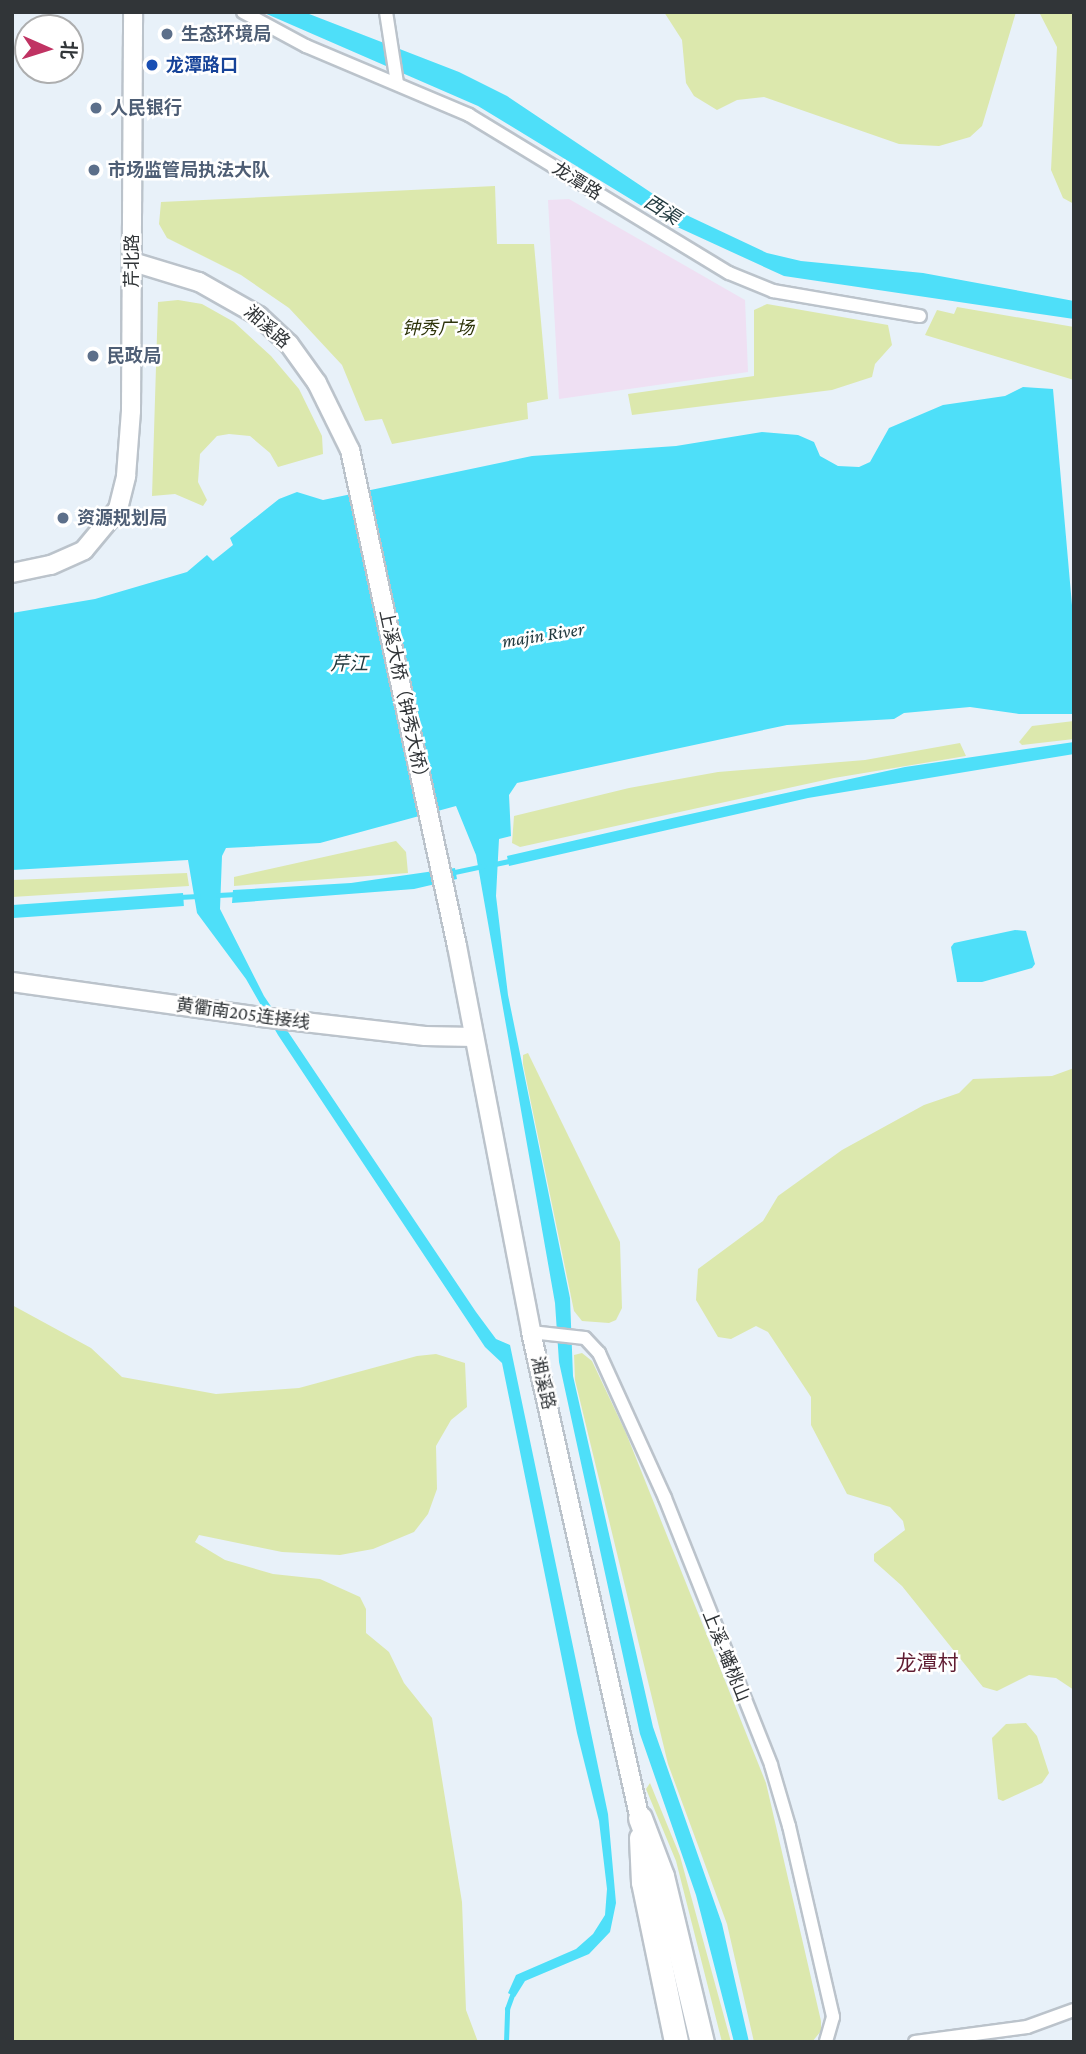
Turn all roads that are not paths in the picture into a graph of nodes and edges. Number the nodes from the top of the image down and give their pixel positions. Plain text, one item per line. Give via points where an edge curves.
1 (133, 12) edge
2 (243, 12) edge
3 (386, 12) edge
4 (397, 83) junction
5 (133, 262) junction
6 (920, 316) dead end
7 (350, 450) joint
8 (12, 573) edge
9 (457, 946) joint
10 (12, 982) edge
11 (474, 1037) junction
12 (531, 1332) junction
13 (640, 1818) junction
14 (1074, 2010) edge
15 (676, 2042) edge
16 (702, 2042) edge
17 (826, 2042) edge
18 (915, 2042) edge

1 - 5 main road, 芹北路
2 - 4 street, 龙潭路 via 306,46
3 - 4 street
4 - 6 street, 龙潭路 via 519,144 729,273 774,291
5 - 7 main road, 湘溪路 via 199,282 258,316 289,344 317,383
5 - 8 main road, 芹北路 via 129,440 118,509 85,550 51,565
7 - 9 main road, 上溪大桥（钟秀大桥）
9 - 11 main road, 湘溪路
10 - 11 main road, 黄衢南205连接线 via 261,1017 425,1036
11 - 12 main road, 湘溪路
12 - 13 main road, 湘溪路
12 - 17 street, 上溪-蟠桃山 via 585,1338 599,1353 665,1498 775,1777 833,2017
13 - 15 highway via 643,1882
13 - 16 highway via 662,1876
14 - 18 street via 1027,2027

